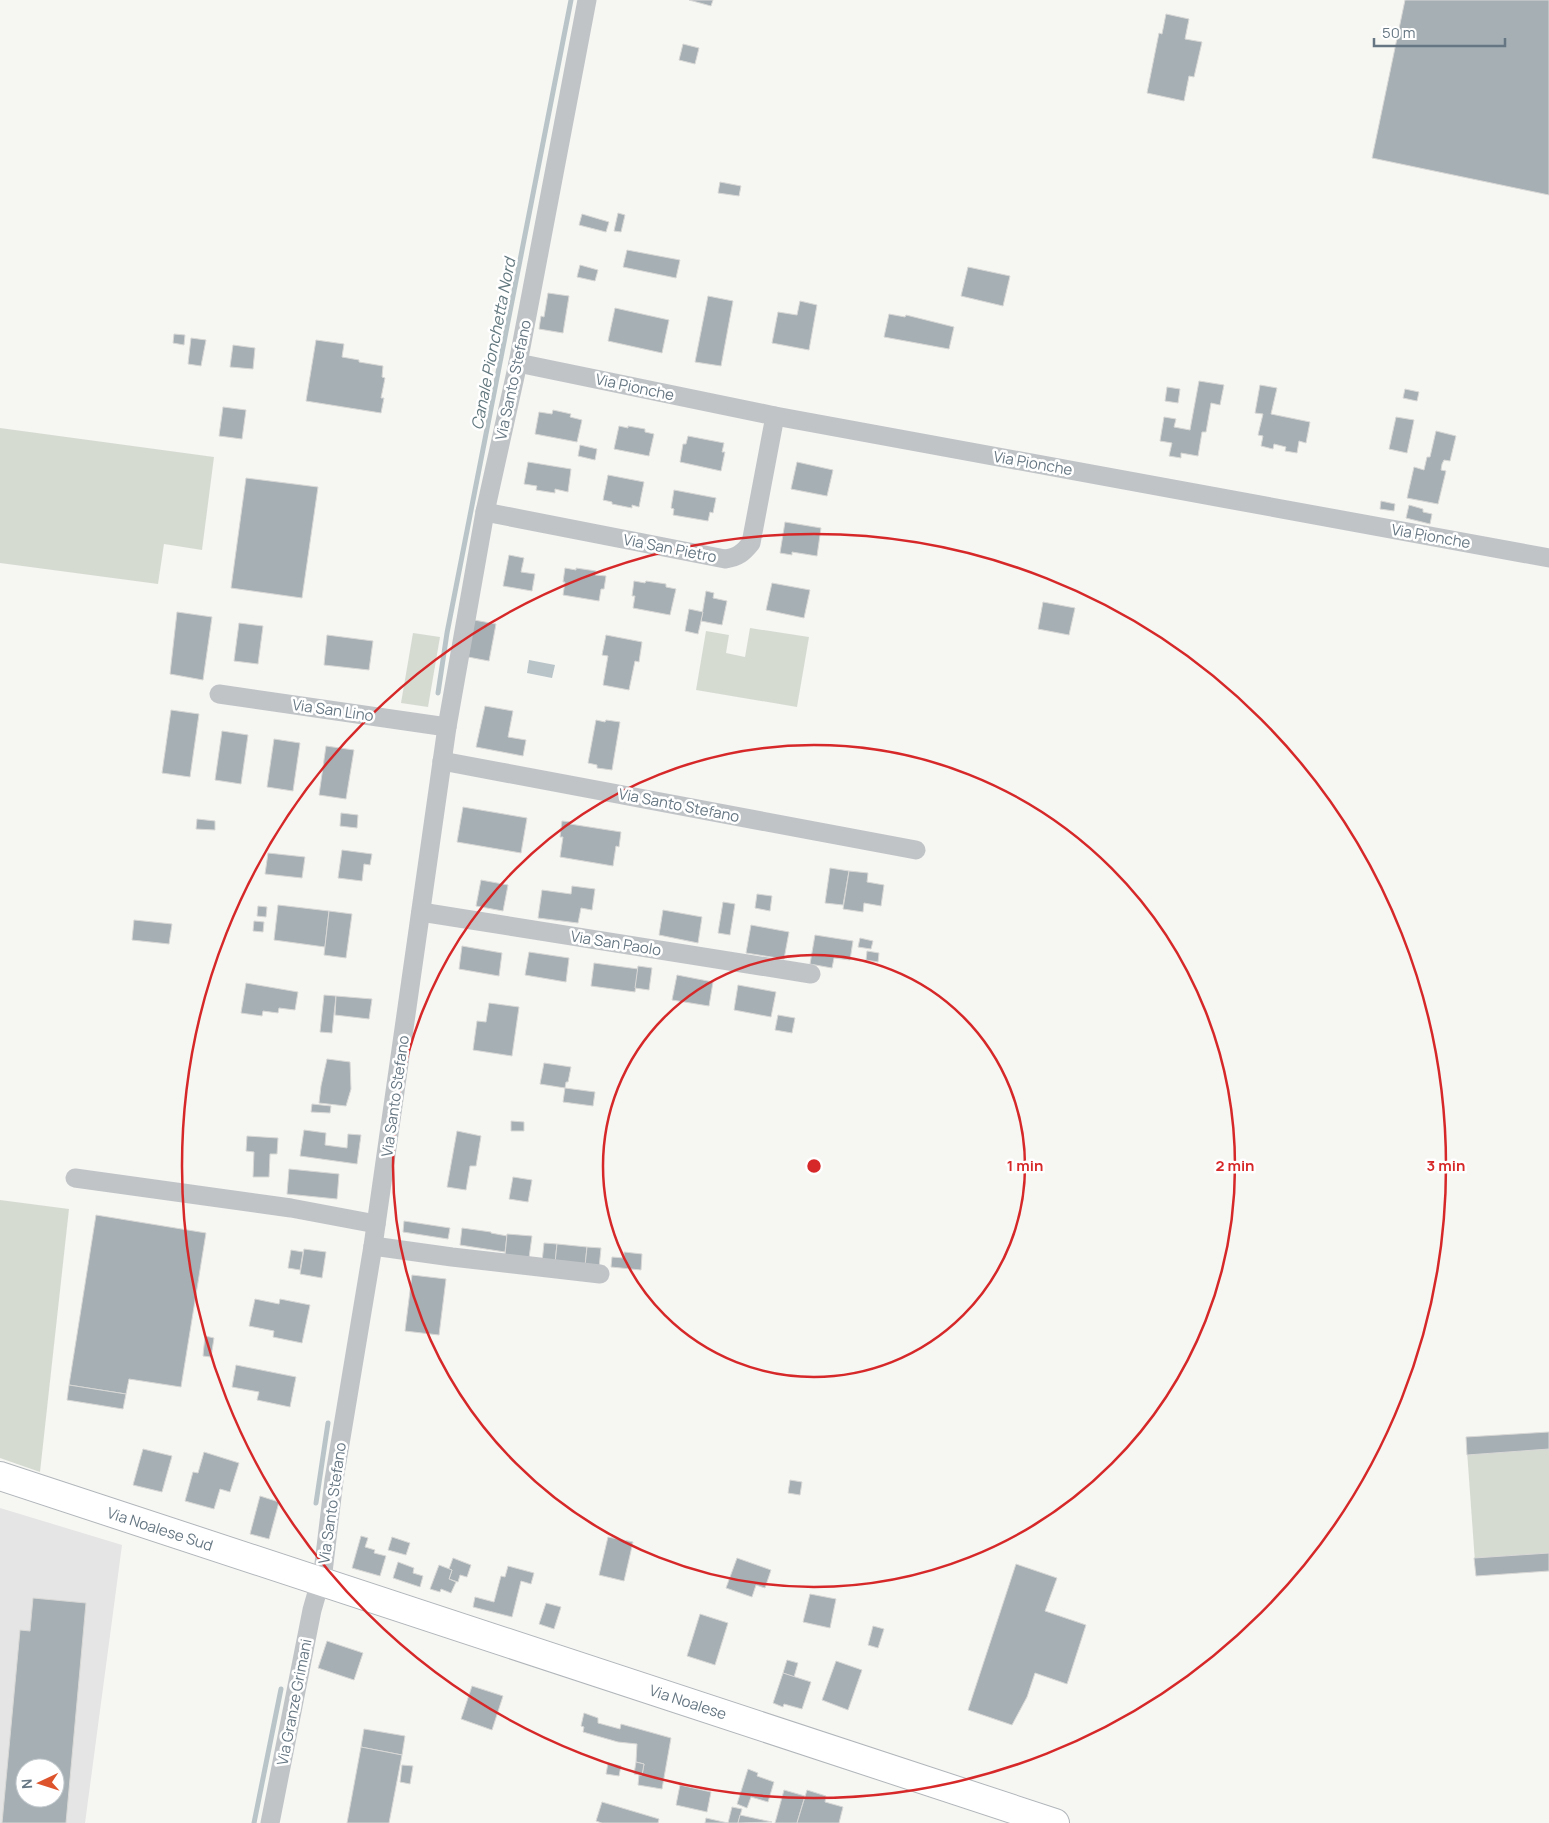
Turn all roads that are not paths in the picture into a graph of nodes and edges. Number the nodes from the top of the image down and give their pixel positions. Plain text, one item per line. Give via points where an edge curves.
1 (587, 0) edge
2 (518, 363) junction
3 (775, 416) junction
4 (485, 512) junction
5 (1549, 558) edge
6 (219, 694) dead end
7 (447, 726) junction
8 (442, 761) junction
9 (916, 850) dead end
10 (421, 912) junction
11 (811, 974) dead end
12 (75, 1178) dead end
13 (376, 1224) junction
14 (373, 1246) junction
15 (600, 1274) dead end
16 (0, 1476) edge
17 (320, 1583) junction
18 (270, 1823) edge
19 (1055, 1823) edge

1 - 2 street, Via Santo Stefano
2 - 3 street, Via Pionche
2 - 4 street, Via Santo Stefano
3 - 4 street, Via San Pietro via 751,543 735,558 725,560
3 - 5 street, Via Pionche
4 - 7 street, Via Santo Stefano
6 - 7 street, Via San Lino
7 - 8 street, Via Santo Stefano
8 - 9 street, Via Santo Stefano
8 - 10 street, Via Santo Stefano
10 - 11 street, Via San Paolo
10 - 13 street, Via Santo Stefano
12 - 13 street via 291,1208
13 - 14 street, Via Santo Stefano
14 - 15 street
14 - 17 street, Via Santo Stefano
16 - 17 main road, Via Noalese Sud
17 - 18 street, Via Granze Grimani
17 - 19 main road, Via Noalese

